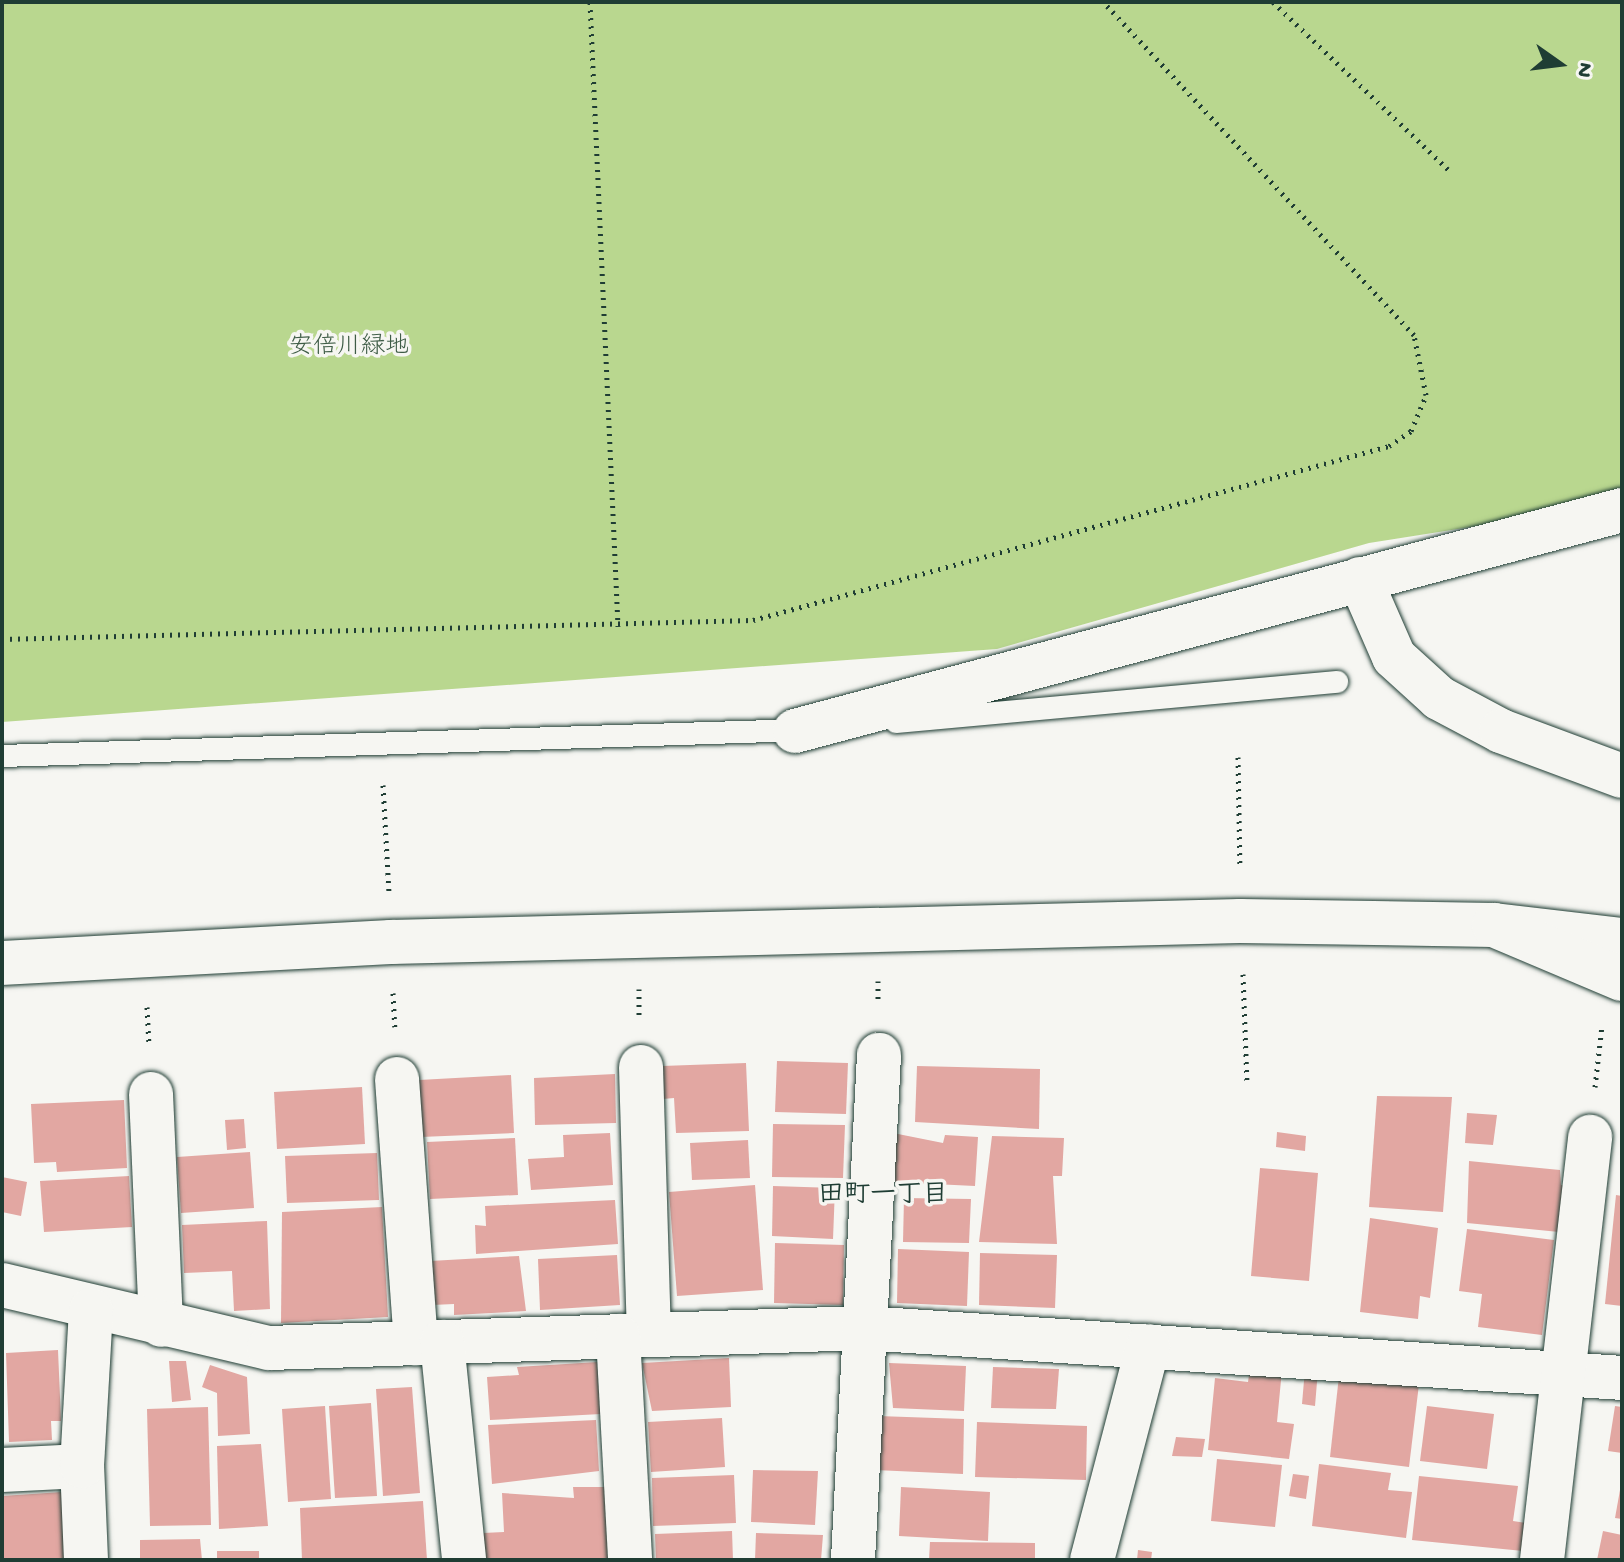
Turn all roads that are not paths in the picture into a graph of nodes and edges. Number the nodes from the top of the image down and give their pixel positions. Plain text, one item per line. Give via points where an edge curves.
1 (1622, 510) edge
2 (1360, 579) junction
3 (1337, 682) dead end
4 (795, 731) junction
5 (2, 756) edge
6 (1622, 776) edge
7 (2, 963) edge
8 (1617, 964) edge
9 (879, 1055) road end
10 (641, 1067) road end
11 (397, 1079) dead end
12 (151, 1094) road end
13 (1590, 1137) road end
14 (2, 1285) edge
15 (91, 1310) junction
16 (161, 1325) junction
17 (864, 1328) junction
18 (633, 1336) junction
19 (429, 1343) junction
20 (1148, 1346) junction
21 (1561, 1373) junction
22 (1622, 1378) edge
23 (82, 1466) junction
24 (2, 1470) edge
25 (86, 1560) edge
26 (464, 1560) edge
27 (630, 1560) edge
28 (853, 1560) edge
29 (1092, 1560) edge
30 (1542, 1560) edge

1 - 2 street
2 - 4 street
2 - 6 street via 1394,657 1439,698 1501,731
3 - 4 lane
4 - 5 lane
7 - 8 street via 637,936 1240,921 1494,925
9 - 17 street
10 - 18 street
11 - 19 street
12 - 16 street
13 - 21 street
14 - 15 street
15 - 16 street
15 - 23 street
16 - 19 street via 269,1348
17 - 18 street
17 - 20 street
17 - 28 street
18 - 19 street
18 - 27 street
19 - 26 street
20 - 21 street
20 - 29 street
21 - 22 street
21 - 30 street
23 - 24 street
23 - 25 street

